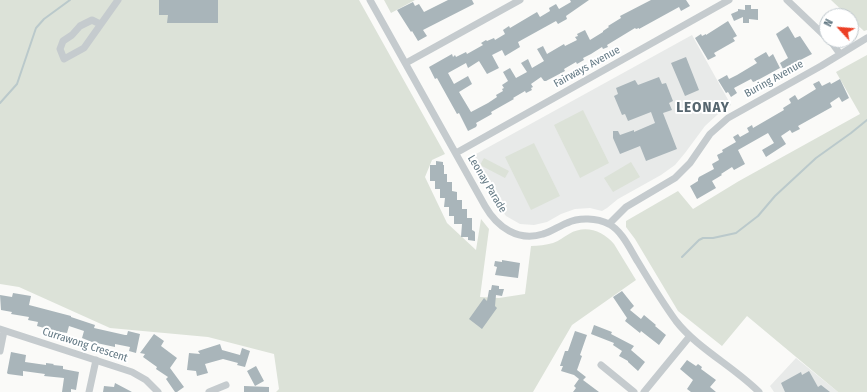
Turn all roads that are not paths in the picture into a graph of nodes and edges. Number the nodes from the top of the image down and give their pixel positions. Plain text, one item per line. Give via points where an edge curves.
1 (118, 0) edge
2 (370, 0) edge
3 (520, 0) edge
4 (729, 0) edge
5 (787, 0) edge
6 (100, 24) junction
7 (819, 30) edge
8 (867, 38) edge
9 (836, 48) edge
10 (840, 54) junction
11 (406, 63) junction
12 (456, 153) junction
13 (609, 224) junction
14 (2, 330) edge
15 (690, 336) junction
16 (0, 351) edge
17 (96, 360) junction
18 (601, 365) dead end
19 (226, 385) dead end
20 (89, 392) edge
21 (158, 392) edge
22 (209, 392) edge
23 (634, 392) edge
24 (644, 392) edge
25 (759, 392) edge

1 - 6 street
2 - 11 street, Leonay Parade
3 - 11 street
4 - 12 street, Fairways Avenue
5 - 7 street
6 - 6 street via 84,48 64,60 60,49 63,41 80,26 92,20
8 - 10 street, Buring Avenue
9 - 10 street
10 - 13 street, Buring Avenue via 728,118 710,134 690,163 675,178 626,207
11 - 12 street, Leonay Parade
12 - 13 street, Leonay Parade via 490,214 498,224 509,231 534,236 577,220 591,219
13 - 15 street via 625,241 666,308
14 - 16 street
14 - 17 street, Currawong Crescent
15 - 24 street
15 - 25 street
17 - 20 street
17 - 21 street, Currawong Crescent via 142,377
18 - 23 street
19 - 22 street

